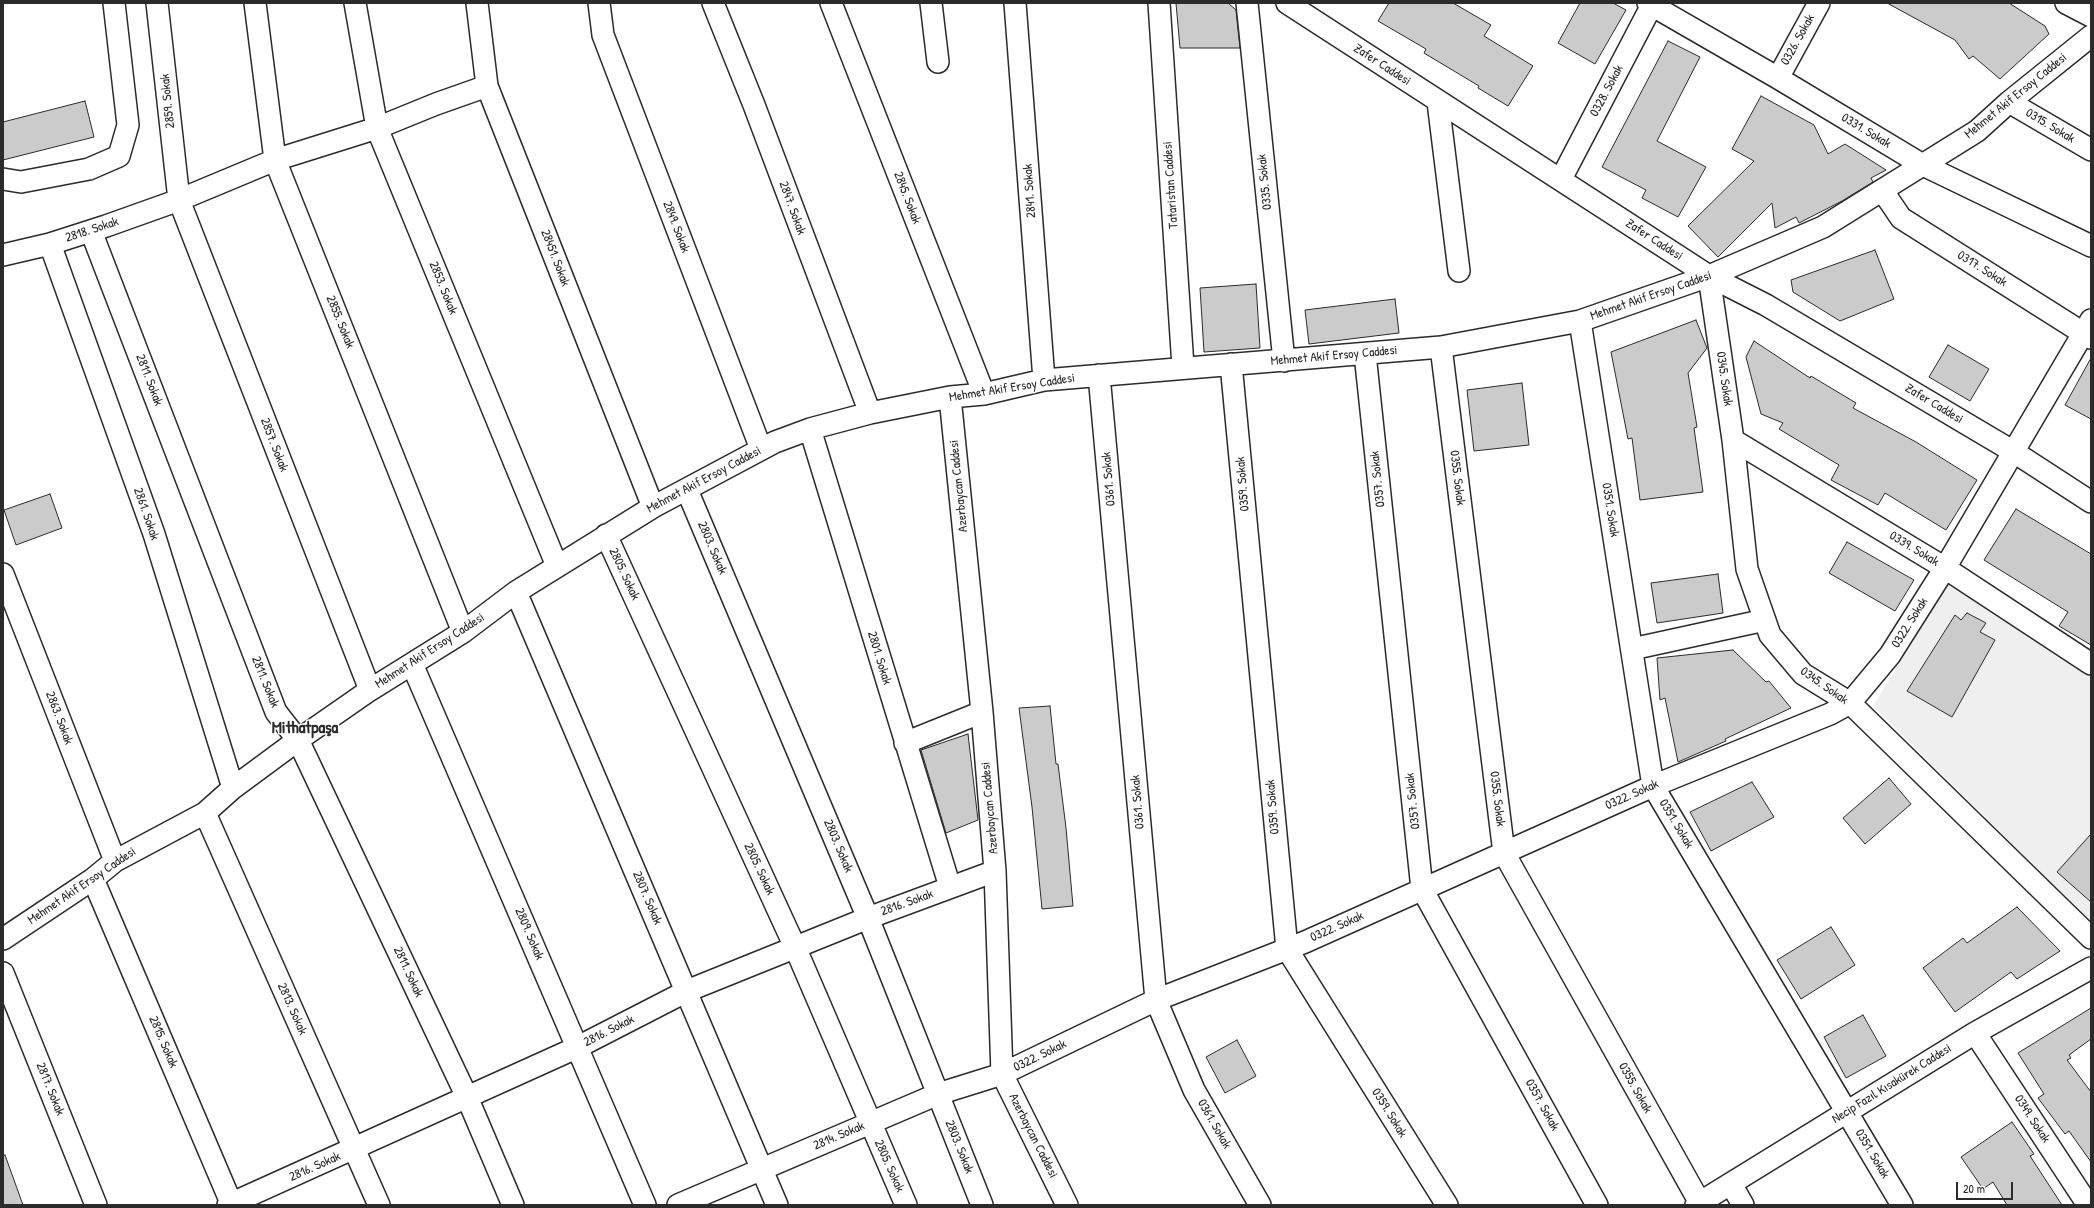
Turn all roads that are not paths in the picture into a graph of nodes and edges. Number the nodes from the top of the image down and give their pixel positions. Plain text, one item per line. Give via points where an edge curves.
1 (114, 3) edge
2 (157, 3) edge
3 (255, 3) edge
4 (355, 3) edge
5 (477, 3) edge
6 (599, 3) edge
7 (713, 3) edge
8 (831, 3) edge
9 (932, 3) edge
10 (1015, 3) edge
11 (1160, 3) edge
12 (1247, 3) edge
13 (1287, 3) edge
14 (1819, 3) edge
15 (2066, 3) edge
16 (1651, 4) edge
17 (2091, 16) edge
18 (2091, 36) edge
19 (938, 62) dead end
20 (1778, 78) junction
21 (487, 86) junction
22 (1438, 102) junction
23 (2009, 102) junction
24 (377, 128) junction
25 (2091, 150) edge
26 (275, 160) junction
27 (1921, 164) junction
28 (3, 179) edge
29 (1561, 179) junction
30 (1882, 190) junction
31 (179, 200) junction
32 (91, 231) junction
33 (50, 244) junction
34 (2091, 246) edge
35 (3, 255) edge
36 (1459, 271) dead end
37 (1709, 276) junction
38 (1580, 321) junction
39 (2088, 330) edge
40 (1441, 347) junction
41 (1365, 354) junction
42 (1284, 361) junction
43 (1232, 364) junction
44 (1183, 367) junction
45 (1099, 375) junction
46 (1044, 380) junction
47 (984, 394) junction
48 (950, 397) junction
49 (870, 413) junction
50 (810, 429) junction
51 (1733, 440) junction
52 (761, 449) junction
53 (2014, 452) junction
54 (687, 490) junction
55 (2091, 502) edge
56 (653, 507) junction
57 (606, 536) junction
58 (557, 566) junction
59 (1945, 568) junction
60 (3, 574) edge
61 (516, 592) junction
62 (1765, 620) junction
63 (463, 632) junction
64 (1632, 649) junction
65 (412, 664) junction
66 (2091, 664) edge
67 (370, 690) junction
68 (1850, 703) junction
69 (982, 712) junction
70 (298, 740) junction
71 (905, 744) junction
72 (1653, 786) junction
73 (233, 788) junction
74 (205, 812) junction
75 (1504, 853) junction
76 (115, 861) junction
77 (995, 871) junction
78 (93, 879) junction
79 (950, 887) junction
80 (1422, 890) junction
81 (868, 918) junction
82 (2091, 938) edge
83 (3, 939) edge
84 (795, 947) junction
85 (1287, 949) junction
86 (2091, 968) edge
87 (3, 973) edge
88 (687, 991) junction
89 (1156, 1000) junction
90 (1975, 1033) junction
91 (578, 1047) junction
92 (1002, 1074) junction
93 (938, 1094) junction
94 (467, 1098) junction
95 (1847, 1113) junction
96 (870, 1123) junction
97 (355, 1149) junction
98 (763, 1169) junction
99 (1731, 1184) junction
100 (231, 1204) edge
101 (1698, 1204) edge
102 (96, 1205) edge
103 (379, 1205) edge
104 (513, 1205) edge
105 (645, 1205) edge
106 (678, 1205) edge
107 (777, 1205) edge
108 (906, 1205) edge
109 (982, 1205) edge
110 (1068, 1205) edge
111 (1260, 1205) edge
112 (1447, 1205) edge
113 (1597, 1205) edge
114 (1743, 1205) edge
115 (1902, 1205) edge
116 (2088, 1205) edge

1 - 28 street via 128,124 119,156 89,170 21,182
2 - 31 street, 2859. Sokak
3 - 26 street, 2855. Sokak
4 - 24 street, 2853. Sokak
5 - 21 street, 28451. Sokak
6 - 52 street, 2849. Sokak via 602,35
7 - 49 street, 2847. Sokak
8 - 47 street, 2845. Sokak
9 - 19 street
10 - 46 street, 2841. Sokak
11 - 44 street, Tataristan Caddesi
12 - 42 street, 0335. Sokak
13 - 22 street, Zafer Caddesi
14 - 20 street, 0326. Sokak
15 - 17 street
16 - 20 street, 0331. Sokak
16 - 29 street, 0328. Sokak
18 - 23 street, Mehmet Akif Ersoy Caddesi
20 - 27 street, 0331. Sokak
21 - 24 street, 2818. Sokak
21 - 56 street, 28451. Sokak
22 - 29 street, Zafer Caddesi
22 - 36 street
23 - 25 street, 0315. Sokak
23 - 27 street, Mehmet Akif Ersoy Caddesi via 1977,131
24 - 26 street, 2818. Sokak
24 - 58 street, 2853. Sokak
26 - 31 street, 2818. Sokak
26 - 63 street, 2855. Sokak
27 - 30 street, Mehmet Akif Ersoy Caddesi
27 - 34 street, 0331. Sokak
29 - 37 street, Zafer Caddesi
30 - 37 street, Mehmet Akif Ersoy Caddesi via 1823,227
30 - 39 street, 0317. Sokak via 1901,218
31 - 32 street, 2818. Sokak
31 - 67 street, 2857. Sokak
32 - 33 street, 2818. Sokak
32 - 70 street, 2811. Sokak via 276,712
33 - 35 street, 2818. Sokak
33 - 73 street, 2861. Sokak via 154,534
37 - 38 street, Mehmet Akif Ersoy Caddesi
37 - 51 street, 0345. Sokak
37 - 53 street, Zafer Caddesi via 1766,305
38 - 40 street, Mehmet Akif Ersoy Caddesi
38 - 64 street, 0351. Sokak
39 - 53 street, 0322. Sokak
40 - 41 street, Mehmet Akif Ersoy Caddesi
40 - 75 street, 0355. Sokak
41 - 42 street, Mehmet Akif Ersoy Caddesi
41 - 80 street, 0357. Sokak
42 - 43 street, Mehmet Akif Ersoy Caddesi
43 - 44 street, Mehmet Akif Ersoy Caddesi
43 - 85 street, 0359. Sokak
44 - 45 street, Mehmet Akif Ersoy Caddesi
45 - 46 street, Mehmet Akif Ersoy Caddesi
45 - 89 street, 0361. Sokak
46 - 47 street, Mehmet Akif Ersoy Caddesi
47 - 48 street, Mehmet Akif Ersoy Caddesi
48 - 49 street, Mehmet Akif Ersoy Caddesi
48 - 69 street, Azerbaycan Caddesi
49 - 50 street, Mehmet Akif Ersoy Caddesi
50 - 52 street, Mehmet Akif Ersoy Caddesi
50 - 71 street, 2801. Sokak
51 - 59 street, 0339. Sokak
51 - 62 street, 0345. Sokak via 1747,569
52 - 54 street, Mehmet Akif Ersoy Caddesi
53 - 55 street, Zafer Caddesi
53 - 59 street, 0322. Sokak
54 - 56 street, Mehmet Akif Ersoy Caddesi
54 - 81 street, 2803. Sokak
56 - 57 street, Mehmet Akif Ersoy Caddesi
57 - 58 street, Mehmet Akif Ersoy Caddesi
57 - 84 street, 2805. Sokak
58 - 61 street, Mehmet Akif Ersoy Caddesi
59 - 66 street, 0339. Sokak
59 - 68 street, 0322. Sokak via 1890,655
60 - 76 street, 2863. Sokak
61 - 63 street, Mehmet Akif Ersoy Caddesi
61 - 88 street, 2807. Sokak
62 - 64 street
62 - 68 street, 0345. Sokak via 1770,635 1803,674
63 - 65 street, Mehmet Akif Ersoy Caddesi
64 - 72 street, 0351. Sokak
65 - 67 street, Mehmet Akif Ersoy Caddesi
65 - 91 street, 2809. Sokak
67 - 70 street, Mehmet Akif Ersoy Caddesi
68 - 72 street, 0322. Sokak via 1830,714
68 - 82 street, 0345. Sokak
69 - 71 street
69 - 77 street, Azerbaycan Caddesi
70 - 73 street, Mehmet Akif Ersoy Caddesi
70 - 94 street, 2811. Sokak
71 - 79 street, 2801. Sokak
72 - 75 street, 0322. Sokak
72 - 95 street, 0351. Sokak
73 - 74 street, Mehmet Akif Ersoy Caddesi
74 - 76 street, Mehmet Akif Ersoy Caddesi
74 - 97 street, 2813. Sokak
75 - 80 street, 0322. Sokak
75 - 101 street, 0355. Sokak
76 - 78 street, Mehmet Akif Ersoy Caddesi
77 - 79 street, 2816. Sokak
77 - 92 street, Azerbaycan Caddesi
78 - 83 street, Mehmet Akif Ersoy Caddesi
78 - 100 street, 2815. Sokak
79 - 81 street, 2816. Sokak
80 - 85 street, 0322. Sokak
80 - 113 street, 0357. Sokak
81 - 84 street, 2816. Sokak
81 - 93 street, 2803. Sokak
84 - 88 street, 2816. Sokak
84 - 96 street, 2805. Sokak
85 - 89 street, 0322. Sokak
85 - 112 street, 0359. Sokak
86 - 90 street, Necip Fazıl Kısakürek Caddesi
87 - 102 street, 2817. Sokak
88 - 91 street, 2816. Sokak
88 - 98 street, 2807. Sokak
89 - 92 street, 0322. Sokak
89 - 111 street, 0361. Sokak via 1194,1090
90 - 95 street, Necip Fazıl Kısakürek Caddesi
90 - 116 street, 0349. Sokak
91 - 94 street, 2816. Sokak
91 - 105 street, 2809. Sokak
92 - 93 street, 2814. Sokak
92 - 110 street, Azerbaycan Caddesi
93 - 96 street, 2814. Sokak
93 - 109 street, 2803. Sokak
94 - 97 street, 2816. Sokak
94 - 104 street, 2811. Sokak
95 - 99 street, Necip Fazıl Kısakürek Caddesi
95 - 115 street, 0351. Sokak
96 - 98 street, 2814. Sokak
96 - 108 street, 2805. Sokak
97 - 100 street, 2816. Sokak
97 - 103 street, 2813. Sokak
98 - 106 street, 2814. Sokak
98 - 107 street, 2807. Sokak
99 - 101 street, Necip Fazıl Kısakürek Caddesi
99 - 114 street

